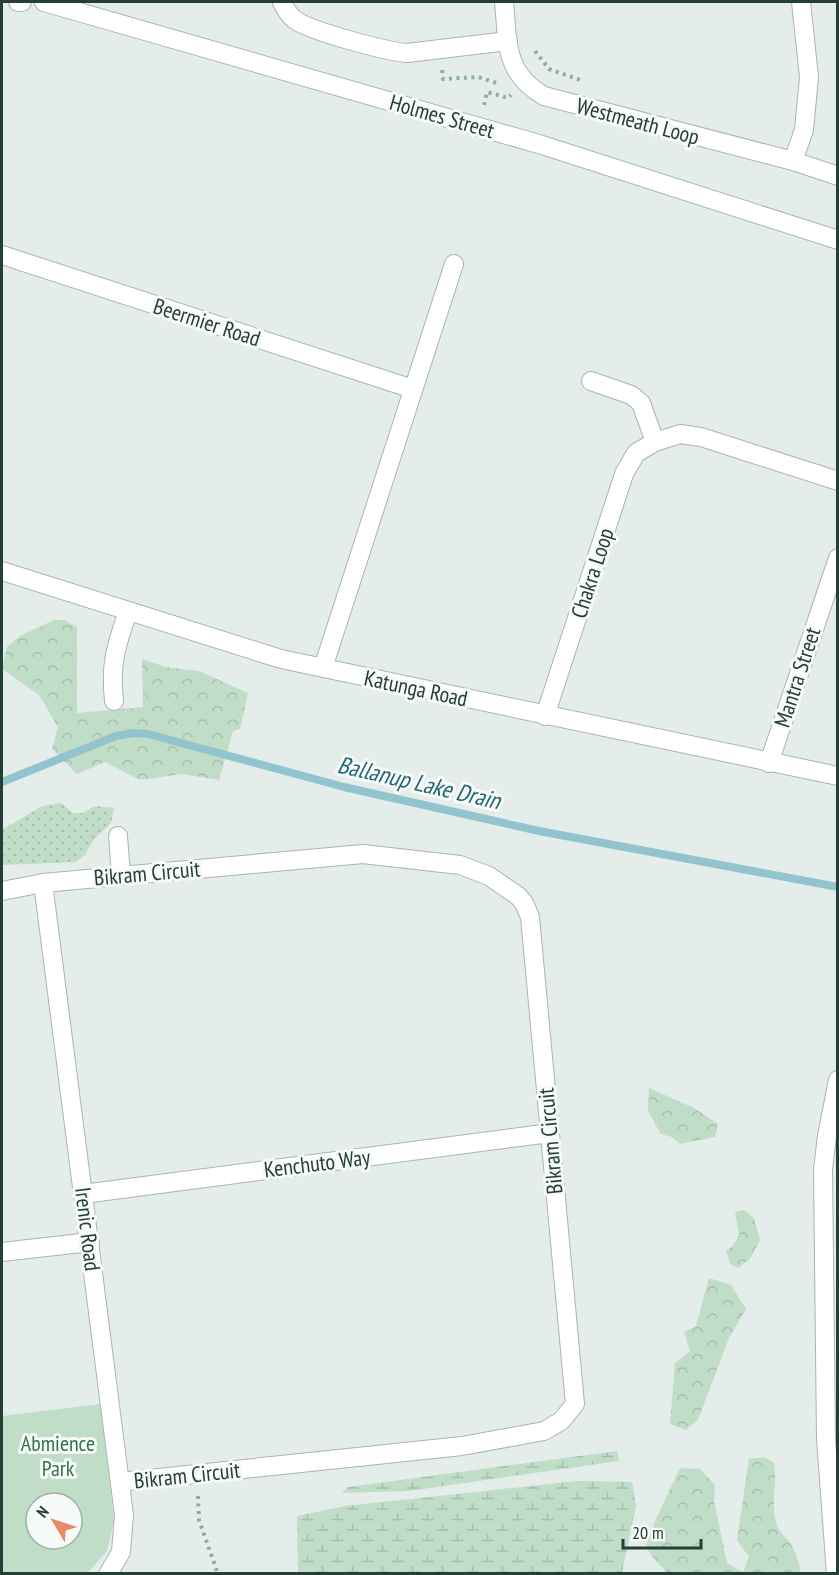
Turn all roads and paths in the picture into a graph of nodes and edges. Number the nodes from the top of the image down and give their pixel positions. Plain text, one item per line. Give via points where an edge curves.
1 (44, 2) edge
2 (282, 2) edge
3 (504, 2) edge
4 (801, 2) edge
5 (508, 41) junction
6 (530, 45) dead end
7 (590, 83) dead end
8 (514, 92) dead end
9 (478, 127) junction
10 (792, 161) junction
11 (837, 176) edge
12 (837, 240) edge
13 (2, 255) edge
14 (454, 264) dead end
15 (591, 381) dead end
16 (413, 389) junction
17 (655, 442) junction
18 (837, 482) edge
19 (837, 558) edge
20 (2, 571) edge
21 (128, 611) junction
22 (323, 668) junction
23 (114, 701) dead end
24 (545, 716) junction
25 (769, 763) junction
26 (837, 776) edge
27 (118, 836) dead end
28 (121, 876) junction
29 (43, 883) junction
30 (2, 891) edge
31 (837, 1080) edge
32 (550, 1133) junction
33 (83, 1194) junction
34 (90, 1242) junction
35 (2, 1252) edge
36 (832, 1438) edge
37 (120, 1482) junction
38 (198, 1496) dead end
39 (108, 1574) edge
40 (218, 1574) edge
41 (836, 1574) edge

1 - 9 street, Holmes Street
2 - 5 street via 298,22 395,52
3 - 5 street, Westmeath Loop
4 - 10 street via 809,78 804,130
5 - 10 street, Westmeath Loop via 517,72 544,96
6 - 7 path via 549,69
8 - 9 path via 508,98 487,92
9 - 12 street, Holmes Street
10 - 11 street, Westmeath Loop
13 - 16 street, Beermier Road
14 - 16 street
15 - 17 street via 631,395 641,404
16 - 22 street
17 - 18 street, Chakra Loop via 680,434 701,437
17 - 24 street, Chakra Loop via 636,453 624,474
19 - 25 street, Mantra Street
20 - 21 street, Katunga Road
21 - 22 street, Katunga Road via 281,659
21 - 23 street via 113,655
22 - 24 street, Katunga Road
24 - 25 street, Katunga Road
25 - 26 street, Katunga Road
27 - 28 street
28 - 29 street, Bikram Circuit
28 - 32 street, Bikram Circuit via 363,854 460,865 489,876 518,896 530,917
29 - 30 street, Bikram Circuit
29 - 33 street, Irenic Road
31 - 36 street via 823,1169
32 - 33 street, Kenchuto Way
32 - 37 street, Bikram Circuit via 575,1404 561,1421 544,1431 462,1446
33 - 34 street, Irenic Road
34 - 35 street
34 - 37 street, Irenic Road
36 - 41 street
37 - 39 street, Irenic Road via 124,1515 121,1552
38 - 40 path via 199,1520

